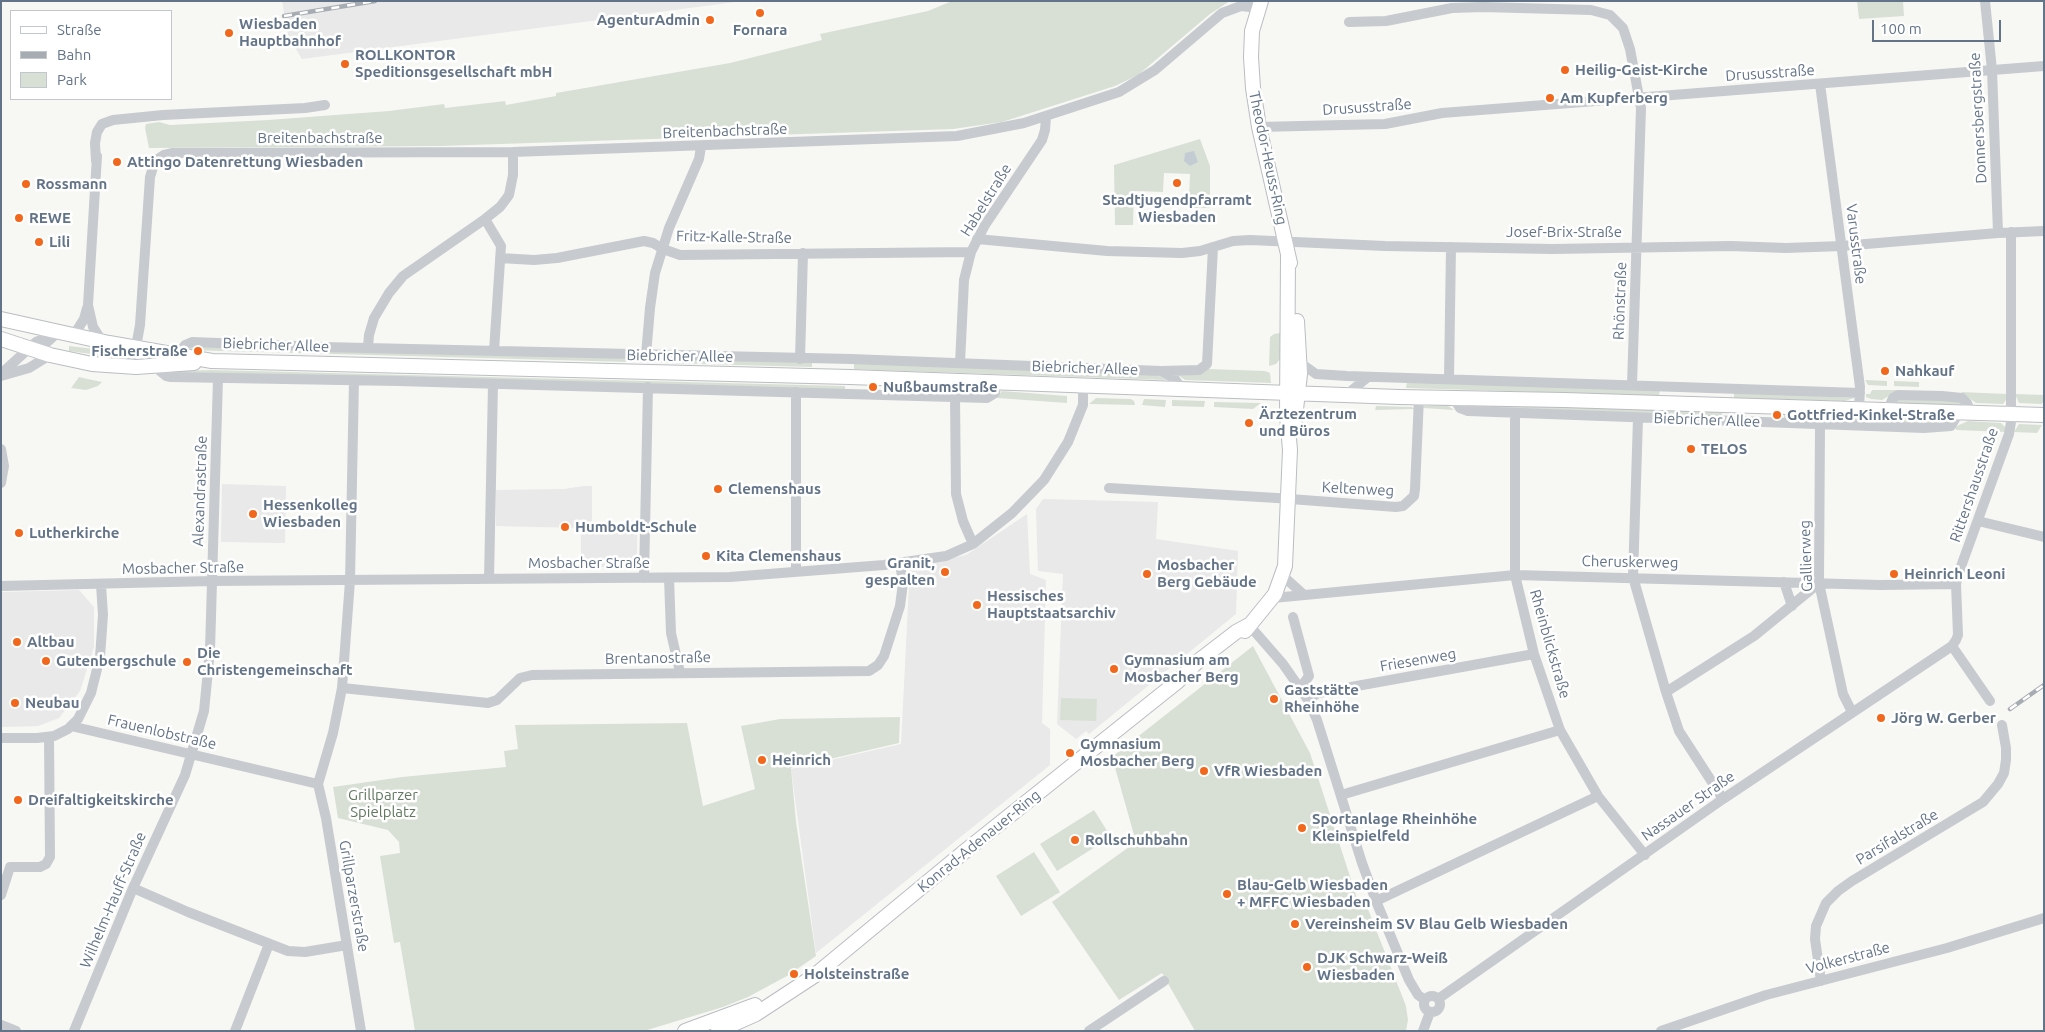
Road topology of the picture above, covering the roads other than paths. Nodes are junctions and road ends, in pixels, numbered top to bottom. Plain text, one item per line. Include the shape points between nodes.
1 (1985, 1) edge
2 (1260, 4) edge
3 (1349, 22) dead end
4 (2044, 66) edge
5 (1992, 70) junction
6 (1820, 84) junction
7 (1640, 98) junction
8 (325, 105) dead end
9 (1046, 117) junction
10 (1260, 127) junction
11 (701, 147) junction
12 (513, 152) junction
13 (485, 218) junction
14 (2044, 231) edge
15 (1998, 232) junction
16 (2011, 232) junction
17 (977, 239) junction
18 (1286, 241) junction
19 (1452, 246) junction
20 (1842, 246) junction
21 (1213, 247) junction
22 (1637, 247) junction
23 (664, 249) junction
24 (971, 252) junction
25 (803, 253) junction
26 (1288, 255) junction
27 (500, 258) junction
28 (88, 305) junction
29 (1, 319) edge
30 (64, 334) junction
31 (1, 339) edge
32 (102, 341) junction
33 (136, 347) junction
34 (368, 347) junction
35 (28, 348) junction
36 (494, 351) junction
37 (50, 355) junction
38 (177, 355) junction
39 (646, 356) junction
40 (800, 358) junction
41 (212, 361) junction
42 (1299, 362) junction
43 (960, 363) junction
44 (113, 366) junction
45 (154, 366) junction
46 (1161, 371) junction
47 (1, 375) edge
48 (1368, 377) junction
49 (218, 378) junction
50 (1449, 378) junction
51 (354, 380) junction
52 (997, 382) junction
53 (493, 384) junction
54 (1632, 385) junction
55 (1083, 386) junction
56 (648, 387) junction
57 (1182, 389) junction
58 (796, 392) junction
59 (1293, 393) junction
60 (1860, 394) junction
61 (1346, 395) junction
62 (955, 396) junction
63 (1419, 397) junction
64 (1453, 397) junction
65 (1859, 409) junction
66 (1965, 412) junction
67 (2011, 413) junction
68 (1516, 414) junction
69 (2044, 415) edge
70 (1638, 418) junction
71 (1820, 424) junction
72 (1, 449) edge
73 (1, 483) edge
74 (1109, 488) dead end
75 (1288, 499) junction
76 (1978, 521) junction
77 (2044, 537) edge
78 (973, 544) junction
79 (900, 563) junction
80 (796, 572) junction
81 (1515, 575) junction
82 (1283, 576) junction
83 (1633, 577) junction
84 (644, 578) junction
85 (669, 578) junction
86 (489, 579) junction
87 (212, 581) junction
88 (350, 581) junction
89 (1784, 582) junction
90 (1819, 583) junction
91 (1956, 584) junction
92 (101, 585) junction
93 (1, 586) edge
94 (1304, 595) junction
95 (1273, 598) junction
96 (1792, 606) junction
97 (1293, 617) dead end
98 (1249, 625) junction
99 (1952, 646) junction
100 (1534, 654) junction
101 (680, 672) junction
102 (1301, 687) junction
103 (342, 688) junction
104 (1666, 692) junction
105 (1308, 700) junction
106 (1990, 701) dead end
107 (1852, 712) junction
108 (2002, 725) dead end
109 (72, 726) junction
110 (1560, 730) junction
111 (49, 737) junction
112 (1, 738) edge
113 (192, 754) junction
114 (318, 784) junction
115 (1341, 795) junction
116 (1598, 796) junction
117 (1723, 799) junction
118 (1645, 856) junction
119 (6, 867) edge
120 (133, 888) junction
121 (1, 895) edge
122 (1376, 901) junction
123 (2044, 918) edge
124 (269, 944) junction
125 (347, 945) junction
126 (1164, 981) dead end
127 (1821, 981) junction
128 (1441, 996) junction
129 (1421, 997) junction
130 (737, 1023) edge
131 (1426, 1023) edge
132 (1, 1025) edge
133 (1106, 1026) edge
134 (16, 1031) edge
135 (74, 1031) edge
136 (235, 1031) edge
137 (361, 1031) edge
138 (685, 1031) edge
139 (718, 1031) edge
140 (1089, 1031) edge
141 (1661, 1031) edge

1 - 5 street, Donnersbergstraße
2 - 9 street, Breitenbachstraße via 1222,13 1171,58 1129,87
2 - 10 main road, Theodor-Heuss-Ring via 1252,31 1251,60
3 - 7 street via 1386,21 1467,7 1601,11 1623,28
4 - 5 street, Drususstraße
5 - 6 street, Drususstraße
5 - 15 street, Donnersbergstraße
6 - 7 street, Drususstraße
6 - 20 street, Varusstraße
7 - 10 street, Drususstraße via 1442,113 1384,124
7 - 22 street, Rhönstraße
8 - 28 street via 113,120 102,133 96,161
9 - 11 street, Breitenbachstraße via 993,131 957,136
9 - 17 street, Habelstraße via 1042,140
10 - 18 main road, Theodor-Heuss-Ring
11 - 12 street, Breitenbachstraße
11 - 23 street
12 - 13 street via 509,195
12 - 33 street, Breitenbachstraße via 173,153 158,158 150,177
13 - 27 street via 500,243
13 - 34 street via 403,276 374,318
14 - 16 street, Josef-Brix-Straße
15 - 16 street, Josef-Brix-Straße
15 - 20 street, Josef-Brix-Straße
16 - 67 street
17 - 21 street via 1107,251 1172,253
17 - 24 street, Habelstraße
18 - 19 street, Josef-Brix-Straße
18 - 21 street via 1241,240
18 - 26 main road, Theodor-Heuss-Ring
19 - 22 street, Josef-Brix-Straße
19 - 50 street
20 - 22 street, Josef-Brix-Straße
20 - 60 street, Varusstraße
21 - 46 street, Biebricher Allee via 1207,364 1200,370
22 - 54 street, Rhönstraße
23 - 25 street, Fritz-Kalle-Straße via 680,255
23 - 27 street, Fritz-Kalle-Straße via 644,241 557,258
23 - 39 street via 652,290
24 - 25 street, Fritz-Kalle-Straße
24 - 43 street, Habelstraße via 964,280
25 - 40 street
26 - 42 main road, Theodor-Heuss-Ring via 1297,315
26 - 59 main road, Theodor-Heuss-Ring
27 - 36 street
28 - 30 street via 84,320
28 - 32 street via 92,327
29 - 30 main road, Biebricher Allee
30 - 32 main road, Biebricher Allee
30 - 35 street via 40,339
30 - 37 street via 45,344
31 - 35 main road, Biebricher Allee
32 - 33 main road, Biebricher Allee
33 - 38 main road, Biebricher Allee
33 - 44 street via 132,355
34 - 36 street, Biebricher Allee
34 - 38 street, Biebricher Allee via 192,342
35 - 37 main road, Biebricher Allee
35 - 47 street
36 - 39 street, Biebricher Allee
37 - 44 main road, Biebricher Allee
37 - 47 street via 37,364
38 - 41 main road, Biebricher Allee
39 - 40 street, Biebricher Allee
40 - 43 street, Biebricher Allee
41 - 45 main road, Biebricher Allee
41 - 52 main road, Biebricher Allee
42 - 48 street via 1316,374
42 - 59 main road, Theodor-Heuss-Ring
43 - 46 street, Biebricher Allee
44 - 45 main road, Biebricher Allee
45 - 49 street, Biebricher Allee via 171,378
46 - 57 street via 1174,378
48 - 50 street
48 - 61 street
49 - 51 street, Biebricher Allee
49 - 87 street, Alexandrastraße
50 - 54 street
51 - 53 street, Biebricher Allee
51 - 88 street, Grillparzerstraße
52 - 55 main road, Biebricher Allee
52 - 62 street, Biebricher Allee via 995,393 987,398
53 - 56 street, Biebricher Allee
53 - 86 street
54 - 60 street
55 - 57 main road, Biebricher Allee
55 - 78 street, Mosbacher Straße via 1083,406 1071,435 1044,480 1016,509
56 - 58 street, Biebricher Allee
56 - 84 street
57 - 59 main road, Biebricher Allee
58 - 62 street, Biebricher Allee
58 - 80 street
59 - 61 main road, Biebricher Allee
59 - 75 main road, Konrad-Adenauer-Ring
60 - 65 street, Varusstraße
61 - 63 main road, Biebricher Allee
62 - 78 street via 956,494
63 - 64 main road, Biebricher Allee
63 - 75 street, Keltenweg via 1415,489 1409,502 1396,507
64 - 65 main road, Biebricher Allee
64 - 68 street, Biebricher Allee via 1463,410
65 - 66 main road, Biebricher Allee
66 - 67 main road, Biebricher Allee
66 - 71 street, Biebricher Allee via 1948,428
67 - 69 main road, Biebricher Allee
67 - 76 street, Rittershausstraße via 2009,434
68 - 70 street, Biebricher Allee
68 - 81 street, Rheinblickstraße
70 - 71 street, Biebricher Allee
70 - 83 street
71 - 90 street, Gallierweg
72 - 73 street via 4,466
74 - 75 street, Keltenweg
75 - 82 main road, Konrad-Adenauer-Ring
76 - 77 street
76 - 91 street, Rittershausstraße
78 - 79 street, Mosbacher Straße via 946,556
79 - 80 street, Mosbacher Straße
79 - 101 street, Brentanostraße via 903,583 900,606 884,656 874,669 864,672
80 - 85 street, Mosbacher Straße
81 - 83 street, Cheruskerweg
81 - 94 street, Cheruskerweg
81 - 100 street, Rheinblickstraße
82 - 94 street
82 - 95 main road, Konrad-Adenauer-Ring
83 - 89 street, Cheruskerweg
83 - 104 street
84 - 85 street, Mosbacher Straße
84 - 86 street, Mosbacher Straße
85 - 101 street via 671,633
86 - 88 street, Mosbacher Straße
87 - 88 street, Mosbacher Straße
87 - 92 street, Mosbacher Straße
87 - 113 street, Alexandrastraße via 208,682 201,726
88 - 103 street, Grillparzerstraße
89 - 90 street, Cheruskerweg
89 - 96 street
90 - 91 street, Cheruskerweg
90 - 96 street
90 - 107 street, Gallierweg via 1844,694
91 - 99 street, Rittershausstraße via 1958,635
92 - 93 street, Mosbacher Straße
92 - 109 street via 103,630 98,668 88,700
94 - 95 street, Cheruskerweg
95 - 98 main road, Konrad-Adenauer-Ring
96 - 104 street via 1754,636
97 - 102 street via 1309,676
98 - 102 street
98 - 130 main road, Konrad-Adenauer-Ring via 1237,640 1190,676 1177,682 828,965 756,1014
99 - 106 street
99 - 107 street, Nassauer Straße
100 - 105 street, Friesenweg via 1318,693
100 - 110 street, Rheinblickstraße
101 - 103 street, Brentanostraße via 528,676 520,678 497,700 488,703
102 - 105 street
103 - 114 street, Grillparzerstraße
104 - 117 street via 1680,731
105 - 115 street via 1318,720
107 - 117 street, Nassauer Straße
108 - 127 street, Parsifalstraße via 2006,748 2004,773 1983,802 1852,881 1826,903 1814,939
109 - 111 street
109 - 113 street, Frauenlobstraße
110 - 115 street
110 - 116 street, Rheinblickstraße
111 - 112 street
111 - 119 street via 50,858 40,867
113 - 114 street, Frauenlobstraße
113 - 120 street, Wilhelm-Hauff-Straße
114 - 125 street, Grillparzerstraße
115 - 122 street
116 - 118 street, Rheinblickstraße
116 - 122 street
117 - 118 street, Nassauer Straße
118 - 128 street, Nassauer Straße
119 - 121 street
120 - 124 street
120 - 135 street, Wilhelm-Hauff-Straße
122 - 129 street via 1409,980
123 - 127 street, Volkerstraße
124 - 125 street via 294,952
124 - 136 street
125 - 137 street, Grillparzerstraße
126 - 133 street via 1122,1007
127 - 141 street, Volkerstraße via 1766,994
128 - 129 street
128 - 131 street via 1438,1008
129 - 131 street
130 - 138 main road, Konrad-Adenauer-Ring
130 - 139 main road, Konrad-Adenauer-Ring
132 - 134 street
133 - 140 street

